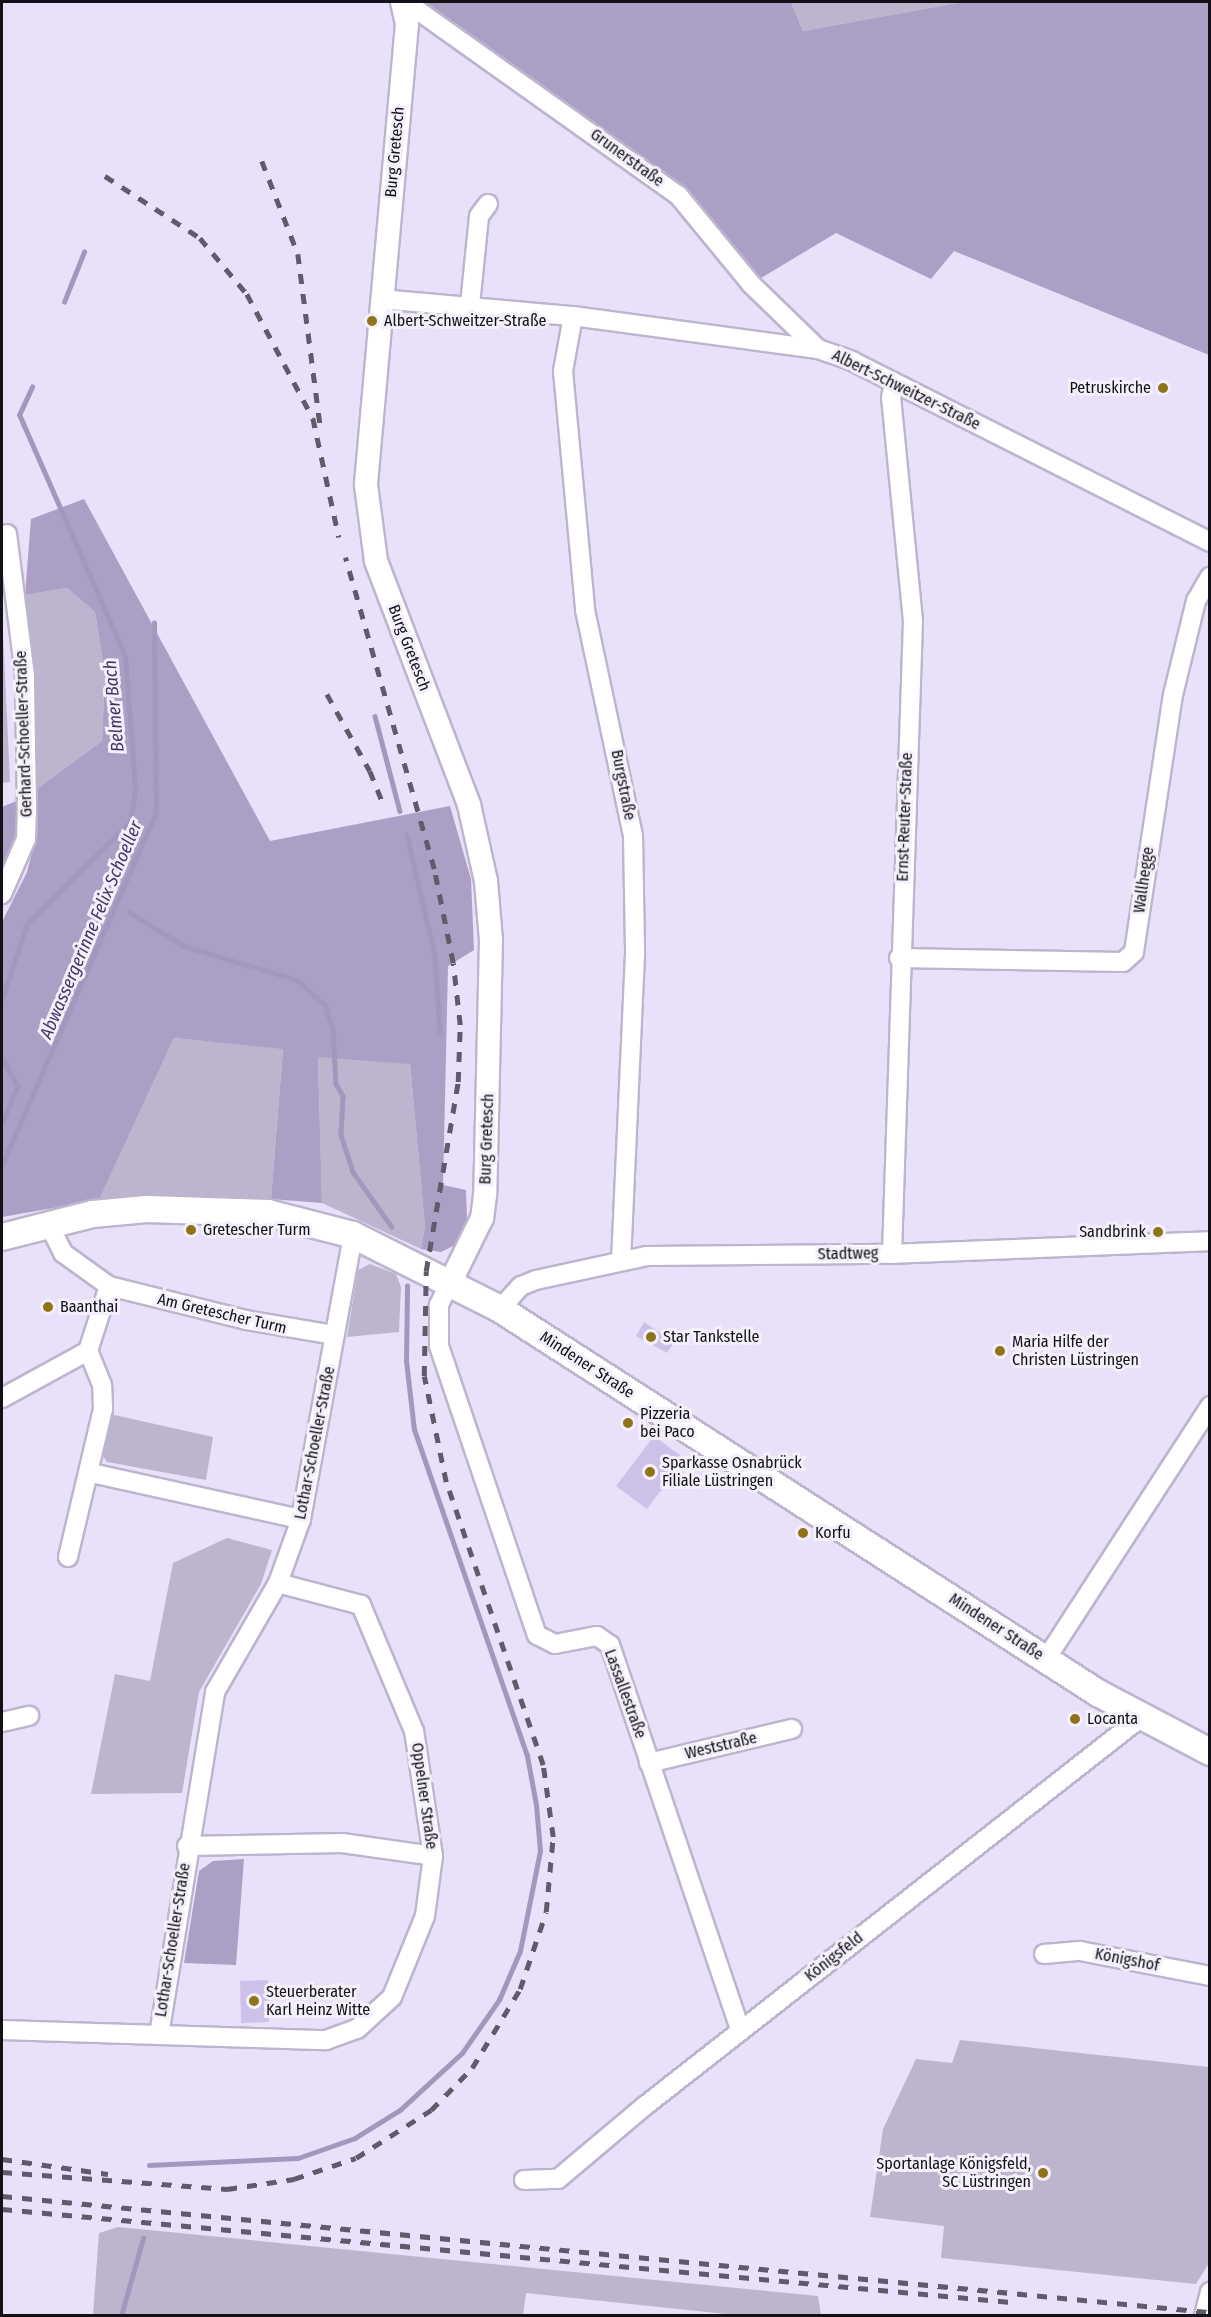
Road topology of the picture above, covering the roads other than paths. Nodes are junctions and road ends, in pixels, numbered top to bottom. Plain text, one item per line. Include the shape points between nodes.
1 (404, 2) edge
2 (488, 204) dead end
3 (381, 299) junction
4 (470, 305) junction
5 (573, 315) junction
6 (819, 349) junction
7 (894, 382) junction
8 (7, 534) dead end
9 (1209, 542) edge
10 (1209, 577) edge
11 (2, 894) edge
12 (899, 958) junction
13 (48, 1223) junction
14 (353, 1235) junction
15 (2, 1237) edge
16 (1209, 1241) edge
17 (892, 1254) junction
18 (621, 1260) junction
19 (450, 1283) junction
20 (109, 1286) junction
21 (500, 1309) junction
22 (335, 1335) junction
23 (88, 1351) junction
24 (2, 1398) edge
25 (1209, 1406) edge
26 (91, 1473) junction
27 (301, 1519) junction
28 (68, 1557) dead end
29 (278, 1583) junction
30 (1046, 1659) junction
31 (29, 1716) dead end
32 (1139, 1719) junction
33 (2, 1722) edge
34 (792, 1730) dead end
35 (1209, 1752) edge
36 (649, 1763) junction
37 (187, 1845) junction
38 (433, 1856) junction
39 (1044, 1954) dead end
40 (1209, 1976) edge
41 (2, 2030) edge
42 (740, 2030) junction
43 (159, 2035) junction
44 (524, 2180) dead end
45 (1209, 2292) edge
46 (1204, 2316) edge

1 - 3 street, Burg Gretesch via 407,24
1 - 6 street, Grunerstraße via 678,195 751,284
2 - 4 street via 479,216
3 - 4 street, Albert-Schweitzer-Straße
3 - 19 street, Burg Gretesch via 367,475 372,542 469,806 486,881 491,940 485,1195 482,1218
4 - 5 street, Albert-Schweitzer-Straße
5 - 6 street, Albert-Schweitzer-Straße
5 - 18 street, Burgstraße via 563,371 585,609 633,835 635,954
6 - 7 street, Albert-Schweitzer-Straße
7 - 9 street, Albert-Schweitzer-Straße
7 - 12 street, Ernst-Reuter-Straße via 891,398 913,621
8 - 11 street, Gerhard-Schoeller-Straße via 25,675 27,803 26,839
10 - 12 street, Wallhegge via 1196,601 1173,695 1134,952 1123,962
12 - 17 street, Ernst-Reuter-Straße
13 - 14 main road, Mindener Straße via 135,1210 196,1209 268,1214
13 - 15 main road, Mindener Straße
13 - 20 street, Am Gretescher Turm via 63,1253
14 - 19 main road, Mindener Straße
14 - 22 street, Lothar-Schoeller-Straße
16 - 17 street, Stadtweg
17 - 18 street, Stadtweg
18 - 21 street, Stadtweg via 520,1286
19 - 21 main road, Mindener Straße
19 - 36 street, Lassallestraße via 439,1305 440,1346 537,1635 555,1644 597,1636 610,1645
20 - 22 street, Am Gretescher Turm via 293,1330
20 - 23 street
21 - 30 main road, Mindener Straße
22 - 27 street, Lothar-Schoeller-Straße
23 - 24 street
23 - 26 street via 102,1385 103,1409
25 - 30 street
26 - 27 street
26 - 28 street
27 - 29 street, Lothar-Schoeller-Straße
29 - 37 street, Lothar-Schoeller-Straße via 215,1692
29 - 38 street, Oppelner Straße via 361,1605 414,1731
30 - 32 main road, Mindener Straße
31 - 33 street
32 - 35 main road, Mindener Straße
32 - 42 street, Königsfeld
34 - 36 street, Weststraße
36 - 42 street, Lassallestraße
37 - 38 street, Lothar-Schoeller-Straße via 342,1844
37 - 43 street, Lothar-Schoeller-Straße
38 - 43 street, Oppelner Straße via 425,1916 415,1949 392,1997 357,2029 326,2040
39 - 40 street, Königshof via 1080,1952
41 - 43 street, Oppelner Straße
42 - 44 street, Königsfeld via 558,2179
45 - 46 street

